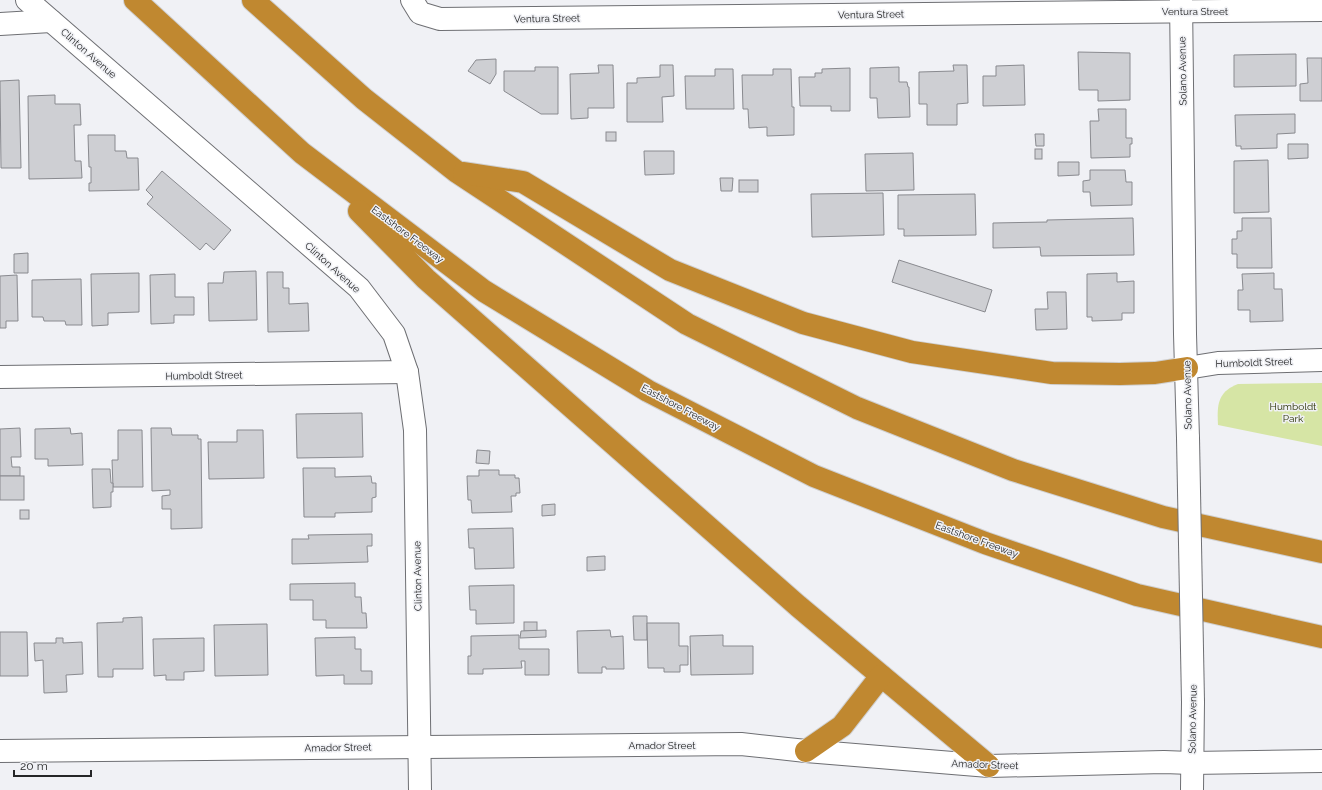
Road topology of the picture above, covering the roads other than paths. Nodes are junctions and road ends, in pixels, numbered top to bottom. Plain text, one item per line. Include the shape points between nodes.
1 (27, 0) edge
2 (136, 0) edge
3 (253, 0) edge
4 (416, 6) edge
5 (1181, 6) edge
6 (1322, 10) edge
7 (52, 21) junction
8 (0, 24) edge
9 (302, 153) junction
10 (457, 172) junction
11 (1322, 360) edge
12 (1187, 368) junction
13 (407, 372) junction
14 (0, 377) edge
15 (1322, 552) edge
16 (1322, 637) edge
17 (881, 676) junction
18 (420, 746) junction
19 (0, 751) edge
20 (806, 751) junction
21 (1322, 761) edge
22 (1191, 763) junction
23 (989, 766) junction
24 (420, 790) edge
25 (1192, 790) edge

1 - 7 street, Clinton Avenue
2 - 9 highway, Eastshore Freeway
3 - 10 highway via 364,99
4 - 5 street, Ventura Street via 440,20 1148,11
5 - 6 street, Ventura Street
5 - 12 street, Solano Avenue
7 - 8 street
7 - 13 street, Clinton Avenue via 359,288 394,334
9 - 16 highway, Eastshore Freeway via 484,291 648,391 814,476 985,543 1138,595
9 - 17 highway via 426,279
10 - 12 highway via 523,182 670,270 803,322 912,352 1052,373 1155,373
10 - 15 highway via 687,324 857,408 1013,470 1155,515
11 - 12 street, Humboldt Street via 1218,362
12 - 22 street, Solano Avenue, bridge via 1193,702
13 - 14 street, Humboldt Street
13 - 18 street, Clinton Avenue via 415,430
17 - 20 highway via 842,726
17 - 23 highway
18 - 19 street, Amador Street
18 - 20 street, Amador Street via 741,744
18 - 24 street, Clinton Avenue
20 - 23 street, Amador Street
21 - 22 street, Amador Street
22 - 23 street, Amador Street
22 - 25 street, Solano Avenue

